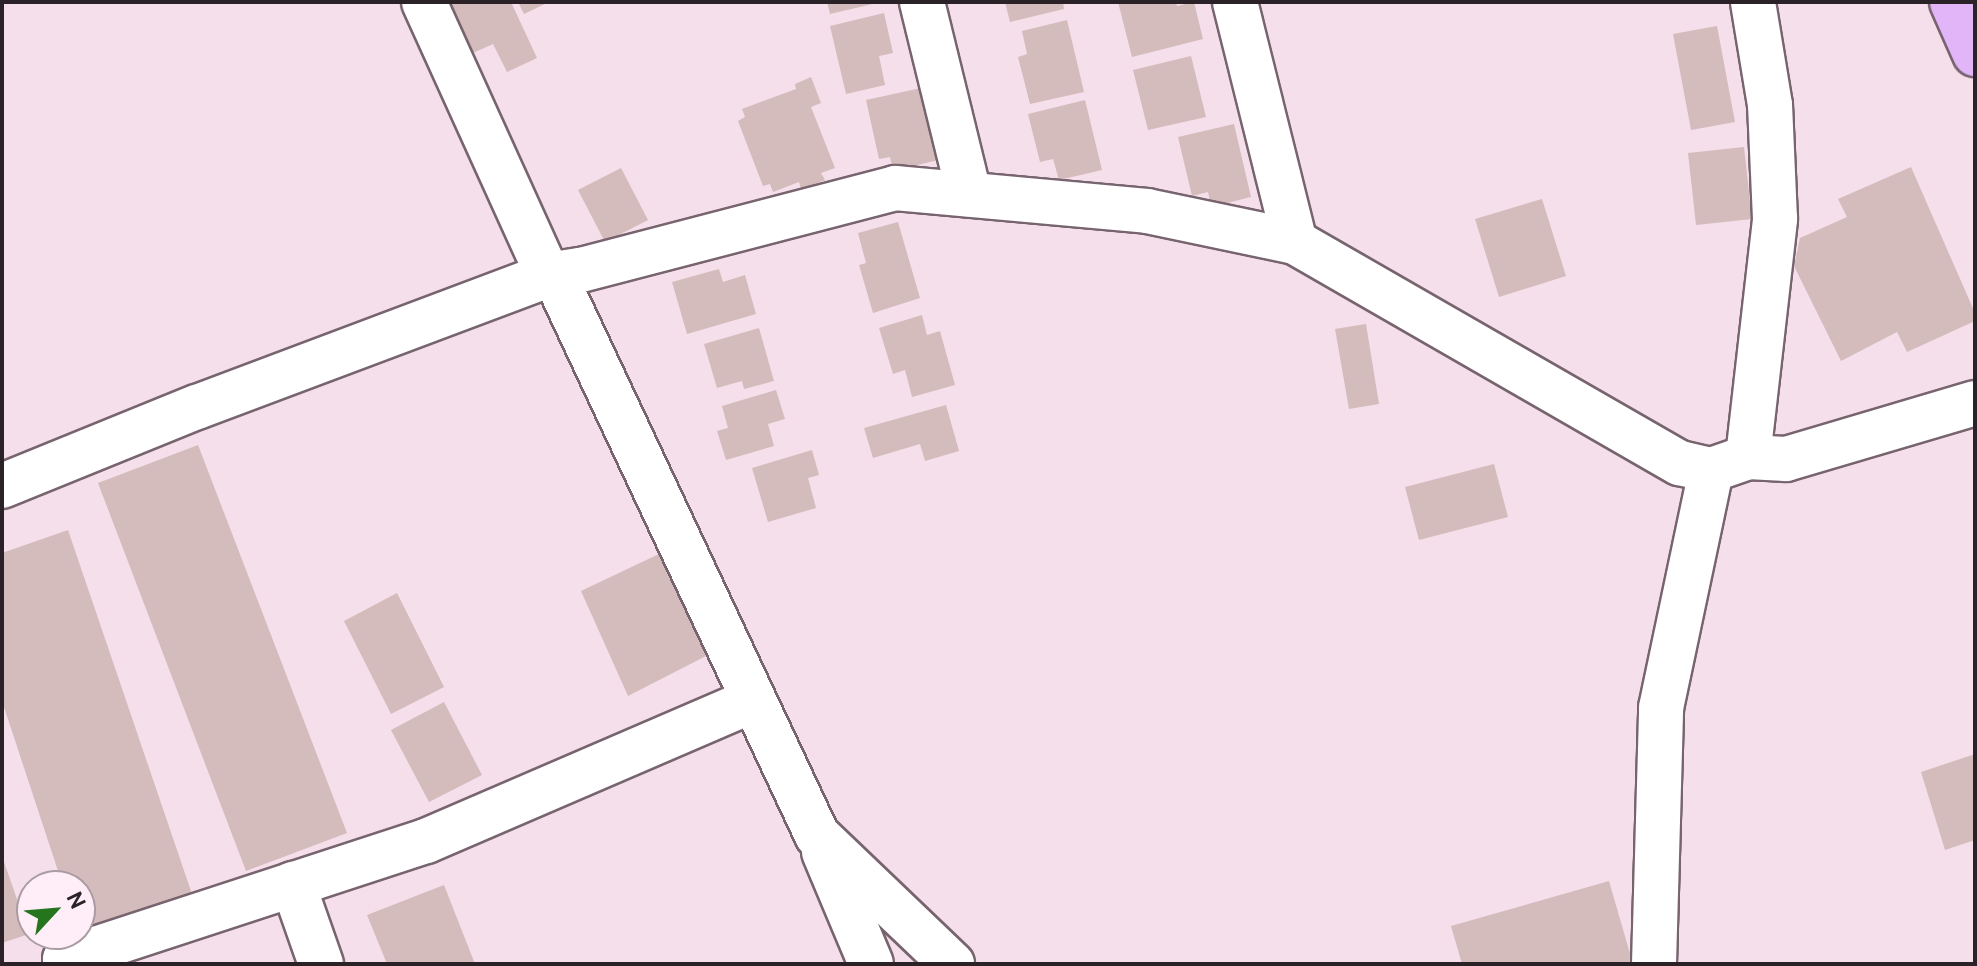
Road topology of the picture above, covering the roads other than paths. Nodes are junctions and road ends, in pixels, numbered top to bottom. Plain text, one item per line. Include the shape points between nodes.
1 (424, 2) edge
2 (922, 2) edge
3 (1235, 2) edge
4 (1753, 2) edge
5 (1952, 2) edge
6 (1975, 54) edge
7 (969, 194) junction
8 (1295, 242) junction
9 (551, 274) junction
10 (1975, 403) edge
11 (1730, 464) junction
12 (2, 486) edge
13 (753, 700) junction
14 (817, 835) junction
15 (293, 884) junction
16 (67, 964) edge
17 (321, 964) edge
18 (871, 964) edge
19 (952, 964) edge
20 (1654, 964) edge

1 - 9 street
2 - 7 street
3 - 8 street
4 - 11 street via 1770,105 1775,219
5 - 6 main road
7 - 8 street via 1147,211
7 - 9 street via 895,188
8 - 11 street via 1680,463
9 - 12 street
9 - 13 street
10 - 11 street via 1786,459
11 - 20 street via 1661,708
13 - 14 street
13 - 15 street via 426,841
14 - 18 street
14 - 19 street
15 - 16 street via 65,959
15 - 17 street

